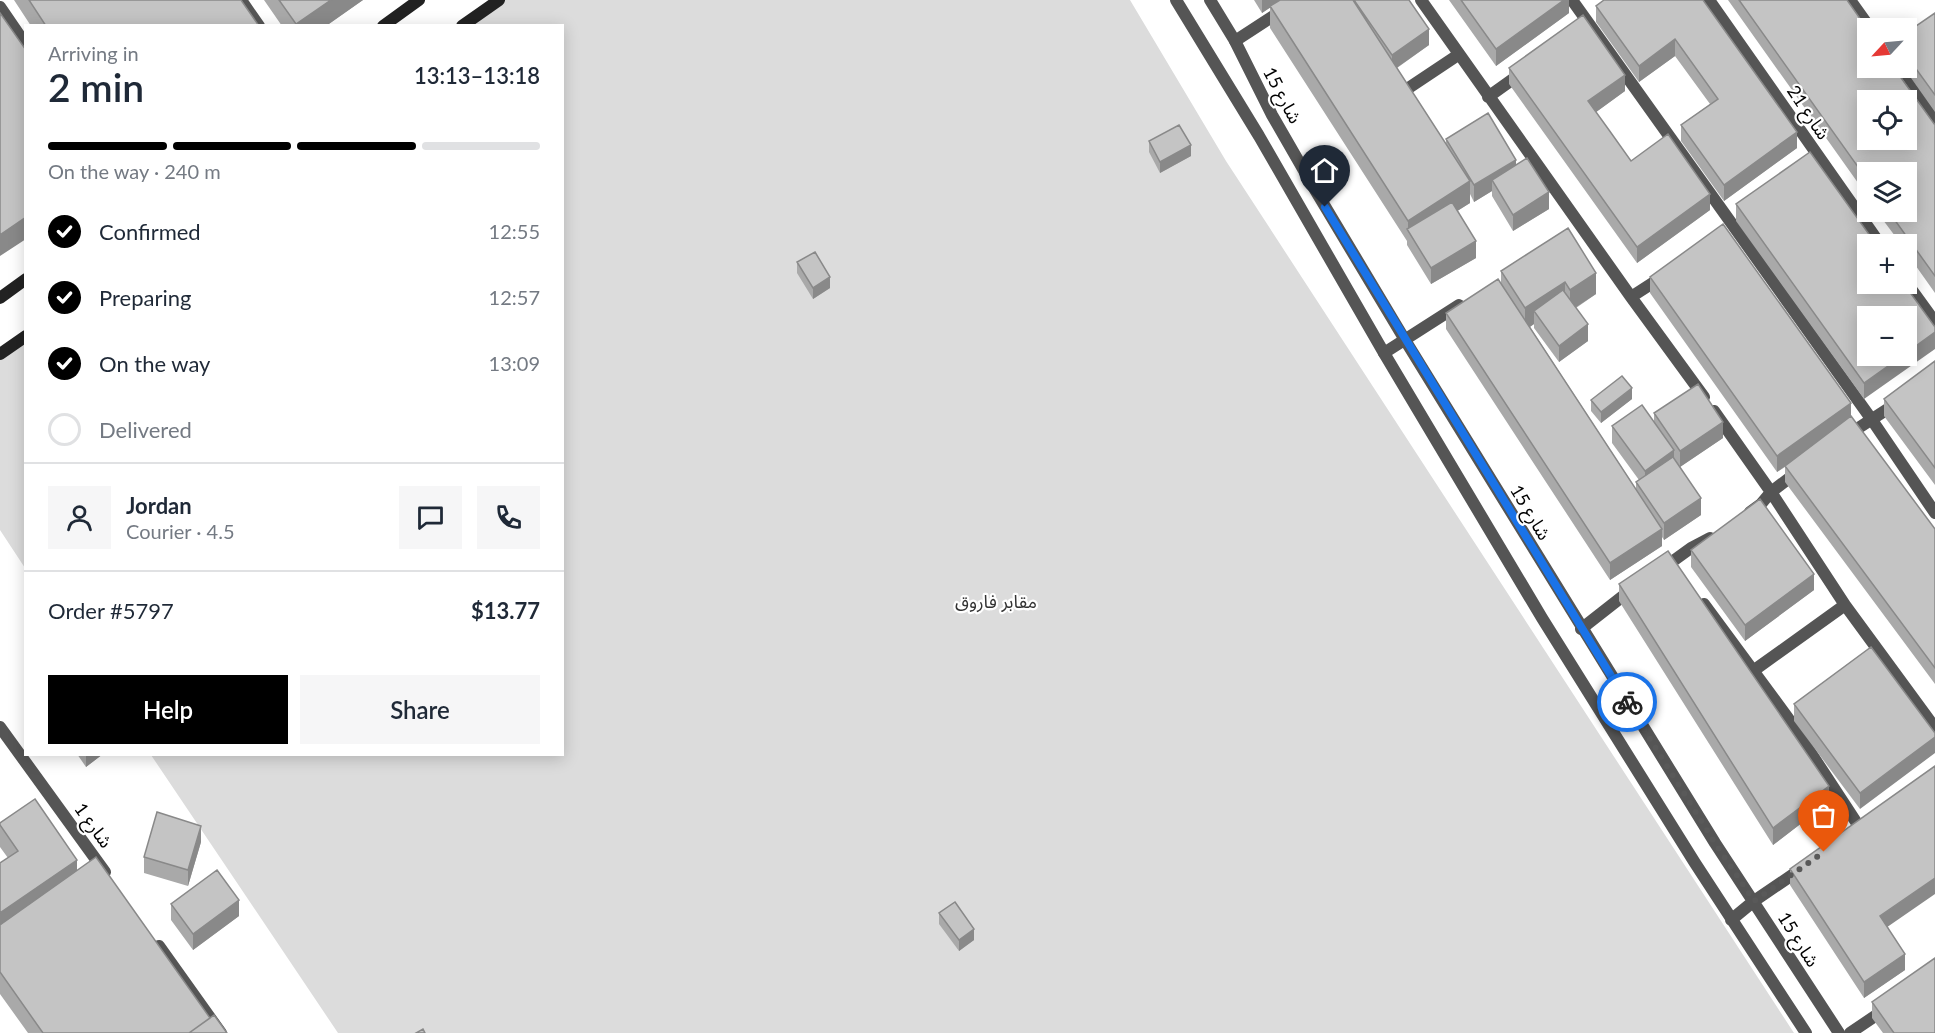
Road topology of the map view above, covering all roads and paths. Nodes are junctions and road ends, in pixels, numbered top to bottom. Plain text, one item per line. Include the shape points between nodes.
1 (242, 0) edge
2 (418, 0) edge
3 (499, 0) edge
4 (1176, 0) edge
5 (1209, 0) edge
6 (1298, 0) edge
7 (1421, 0) edge
8 (1572, 0) edge
9 (1709, 0) edge
10 (1850, 0) edge
11 (0, 7) edge
12 (1863, 18) edge
13 (258, 24) edge
14 (386, 24) edge
15 (465, 24) edge
16 (1235, 41) junction
17 (24, 42) edge
18 (1458, 55) junction
19 (1537, 62) edge
20 (1905, 78) edge
21 (1407, 89) edge
22 (1488, 97) junction
23 (1935, 119) edge
24 (1872, 234) edge
25 (1669, 273) edge
26 (24, 280) edge
27 (1915, 294) edge
28 (1474, 296) edge
29 (1631, 297) junction
30 (0, 298) edge
31 (1935, 322) edge
32 (24, 337) edge
33 (1405, 340) junction
34 (1384, 353) junction
35 (0, 354) edge
36 (1911, 393) edge
37 (1872, 420) junction
38 (1840, 441) edge
39 (1805, 467) edge
40 (1771, 492) junction
41 (1935, 513) edge
42 (1744, 518) edge
43 (1720, 533) edge
44 (1700, 598) edge
45 (1845, 605) junction
46 (1581, 629) junction
47 (1753, 671) junction
48 (0, 727) edge
49 (1935, 728) edge
50 (1860, 828) edge
51 (1812, 861) edge
52 (111, 880) edge
53 (1754, 901) junction
54 (1731, 920) junction
55 (152, 937) edge
56 (1896, 1001) edge
57 (221, 1033) edge
58 (1806, 1033) edge
59 (1839, 1033) edge
60 (1851, 1033) edge

1 - 13 street
2 - 14 main road
3 - 15 main road
4 - 34 street
5 - 16 street, شارع 15
6 - 16 street
7 - 18 street
8 - 37 street
9 - 24 street, شارع 21 via 1814,162
10 - 12 street
11 - 17 street
16 - 33 street, شارع 15 via 1272,115
18 - 21 street
18 - 22 street
19 - 22 street
20 - 23 street
22 - 29 street via 1577,230
25 - 29 street
26 - 30 main road
27 - 31 street
28 - 33 street
29 - 40 street
32 - 35 main road
33 - 34 street
33 - 46 street, شارع 15
34 - 54 street via 1542,618
36 - 37 street
37 - 38 street
37 - 41 street
39 - 40 street
40 - 42 street
40 - 45 street
43 - 46 street via 1691,548 1676,566 1647,580
44 - 47 street
45 - 47 street
45 - 49 street via 1874,656
46 - 53 street, شارع 15
47 - 50 street via 1793,715
48 - 52 street, شارع 1
51 - 53 street
53 - 54 street
53 - 59 street, شارع 15
54 - 58 street
55 - 57 street
56 - 60 street

